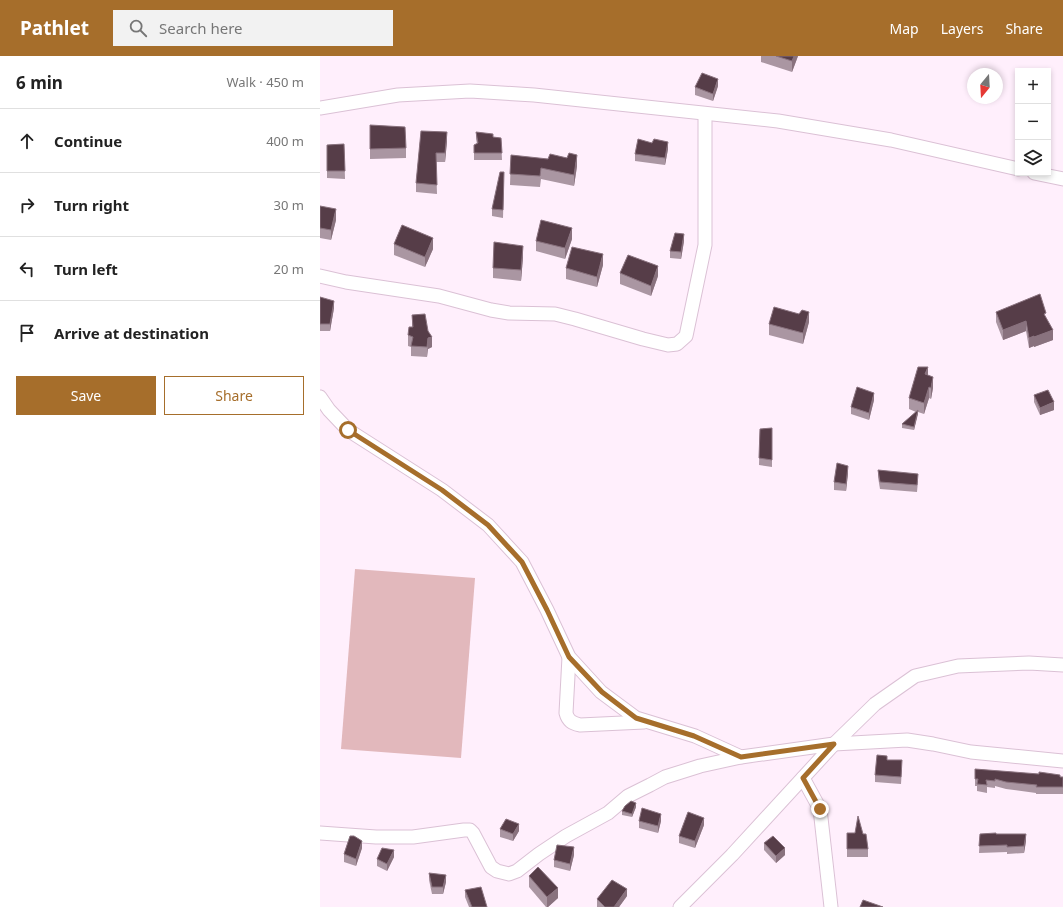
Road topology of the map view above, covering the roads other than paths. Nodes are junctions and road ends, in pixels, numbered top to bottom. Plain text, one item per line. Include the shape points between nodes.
1 (320, 108) edge
2 (705, 114) junction
3 (1015, 168) edge
4 (1048, 176) edge
5 (1063, 179) edge
6 (320, 276) edge
7 (320, 397) edge
8 (569, 657) junction
9 (1063, 665) edge
10 (646, 722) junction
11 (834, 744) junction
12 (741, 757) junction
13 (1063, 761) edge
14 (803, 778) junction
15 (320, 833) edge
16 (680, 907) edge
17 (831, 907) edge

1 - 2 street via 398,95 470,91 534,94
2 - 3 street via 778,122 891,140
2 - 6 street via 705,245 686,336 678,344 668,345 555,314 509,313 439,296
4 - 5 street
7 - 8 street via 348,430 442,490 488,525 522,562
8 - 10 street via 602,692 636,718
8 - 10 street via 566,713 572,723 580,725
9 - 11 street via 1029,663 958,666 915,676 875,704
10 - 12 street via 694,736
11 - 12 street
11 - 13 street via 907,740 971,752
11 - 14 street
12 - 15 street via 665,777 628,796 608,813 566,836 509,874 491,867 470,830 413,837
14 - 16 street
14 - 17 street via 820,809

